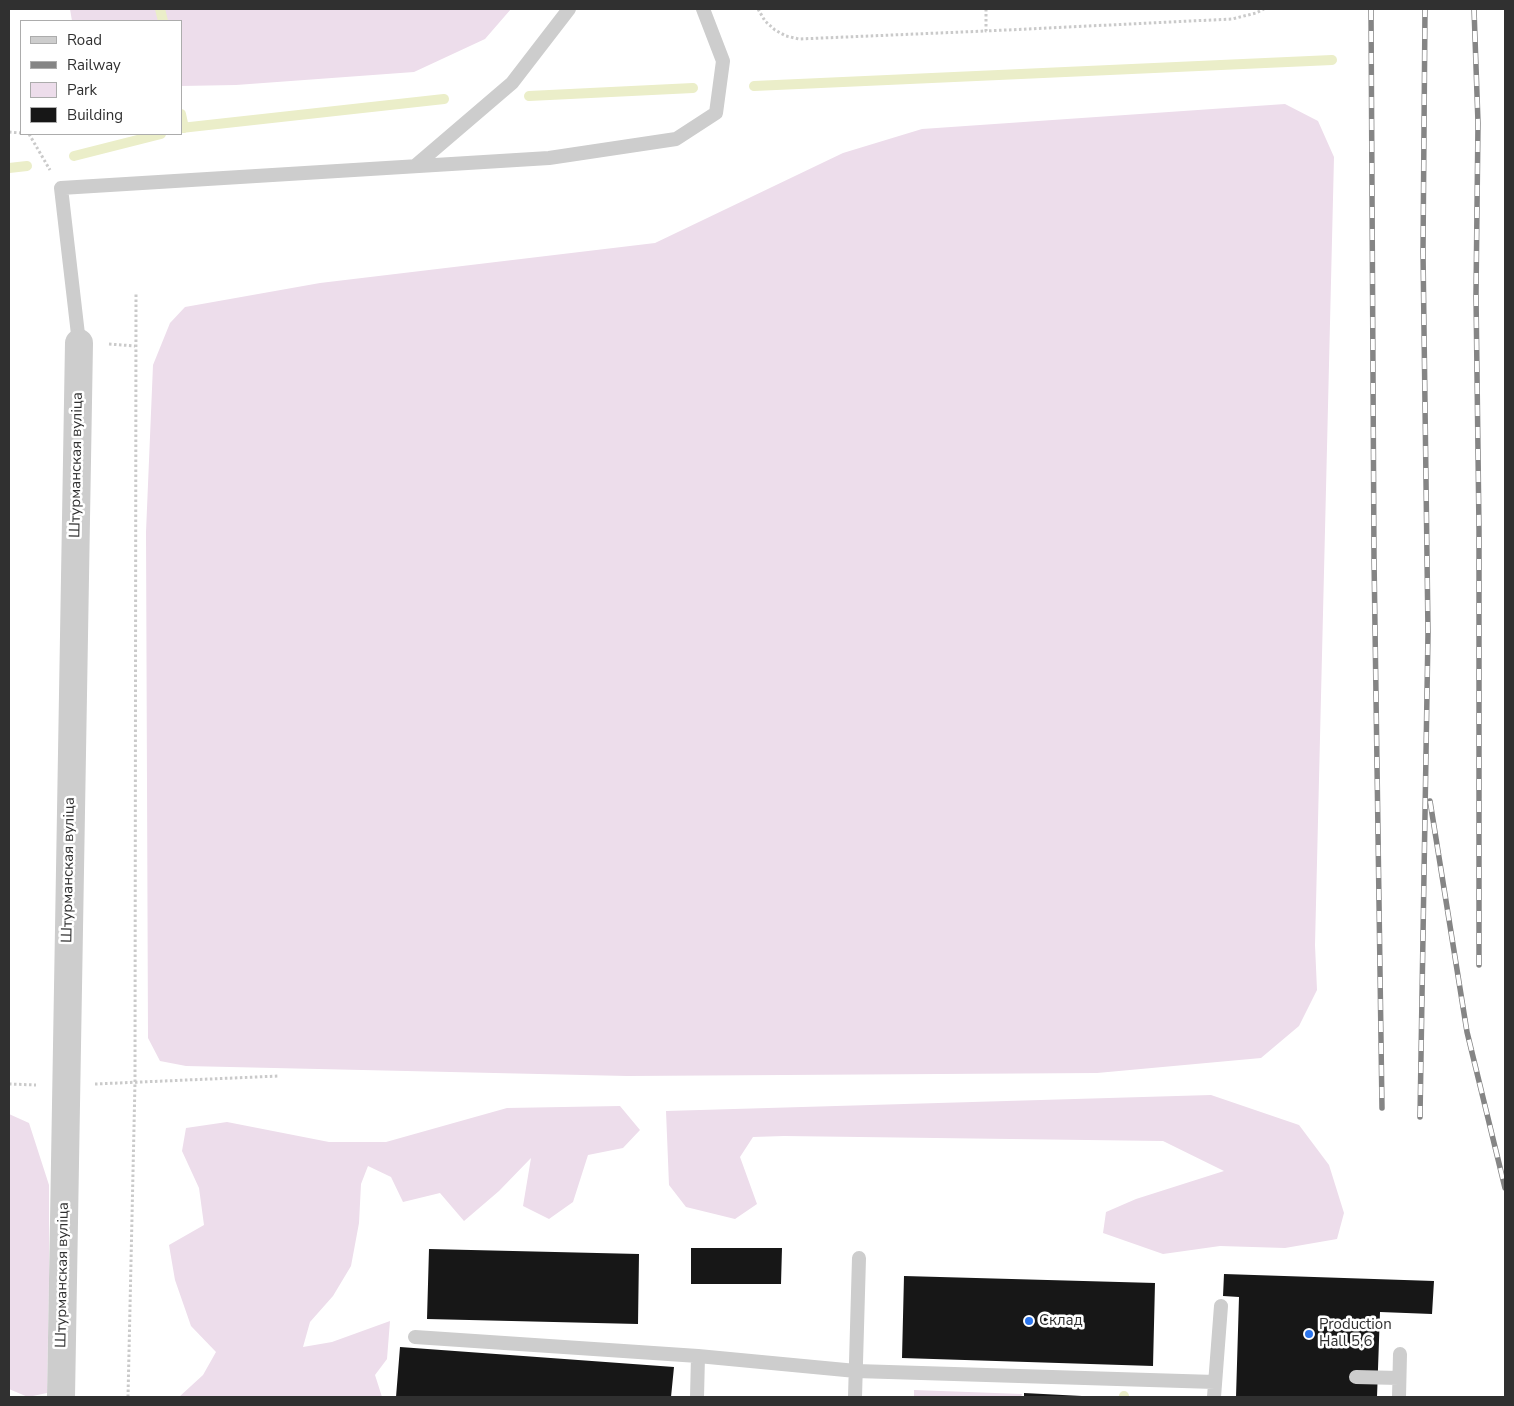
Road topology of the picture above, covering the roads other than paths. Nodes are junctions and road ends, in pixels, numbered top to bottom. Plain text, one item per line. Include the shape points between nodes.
1 (569, 9) edge
2 (704, 9) edge
3 (415, 166) junction
4 (79, 343) joint
5 (859, 1258) dead end
6 (1221, 1306) dead end
7 (415, 1338) dead end
8 (1400, 1354) dead end
9 (698, 1356) junction
10 (856, 1370) junction
11 (1356, 1377) dead end
12 (1399, 1378) junction
13 (1215, 1382) junction
14 (61, 1397) edge
15 (697, 1397) edge
16 (855, 1397) edge
17 (1214, 1397) edge
18 (1399, 1397) edge

1 - 3 lane via 512,83
2 - 3 lane via 723,61 716,113 676,139 549,158
3 - 4 lane via 61,188
4 - 14 street, Штурманская вуліца
5 - 10 lane
6 - 13 lane
7 - 9 lane
8 - 12 lane
9 - 10 lane
9 - 15 lane
10 - 13 lane
10 - 16 lane
11 - 12 lane
12 - 18 lane
13 - 17 lane

